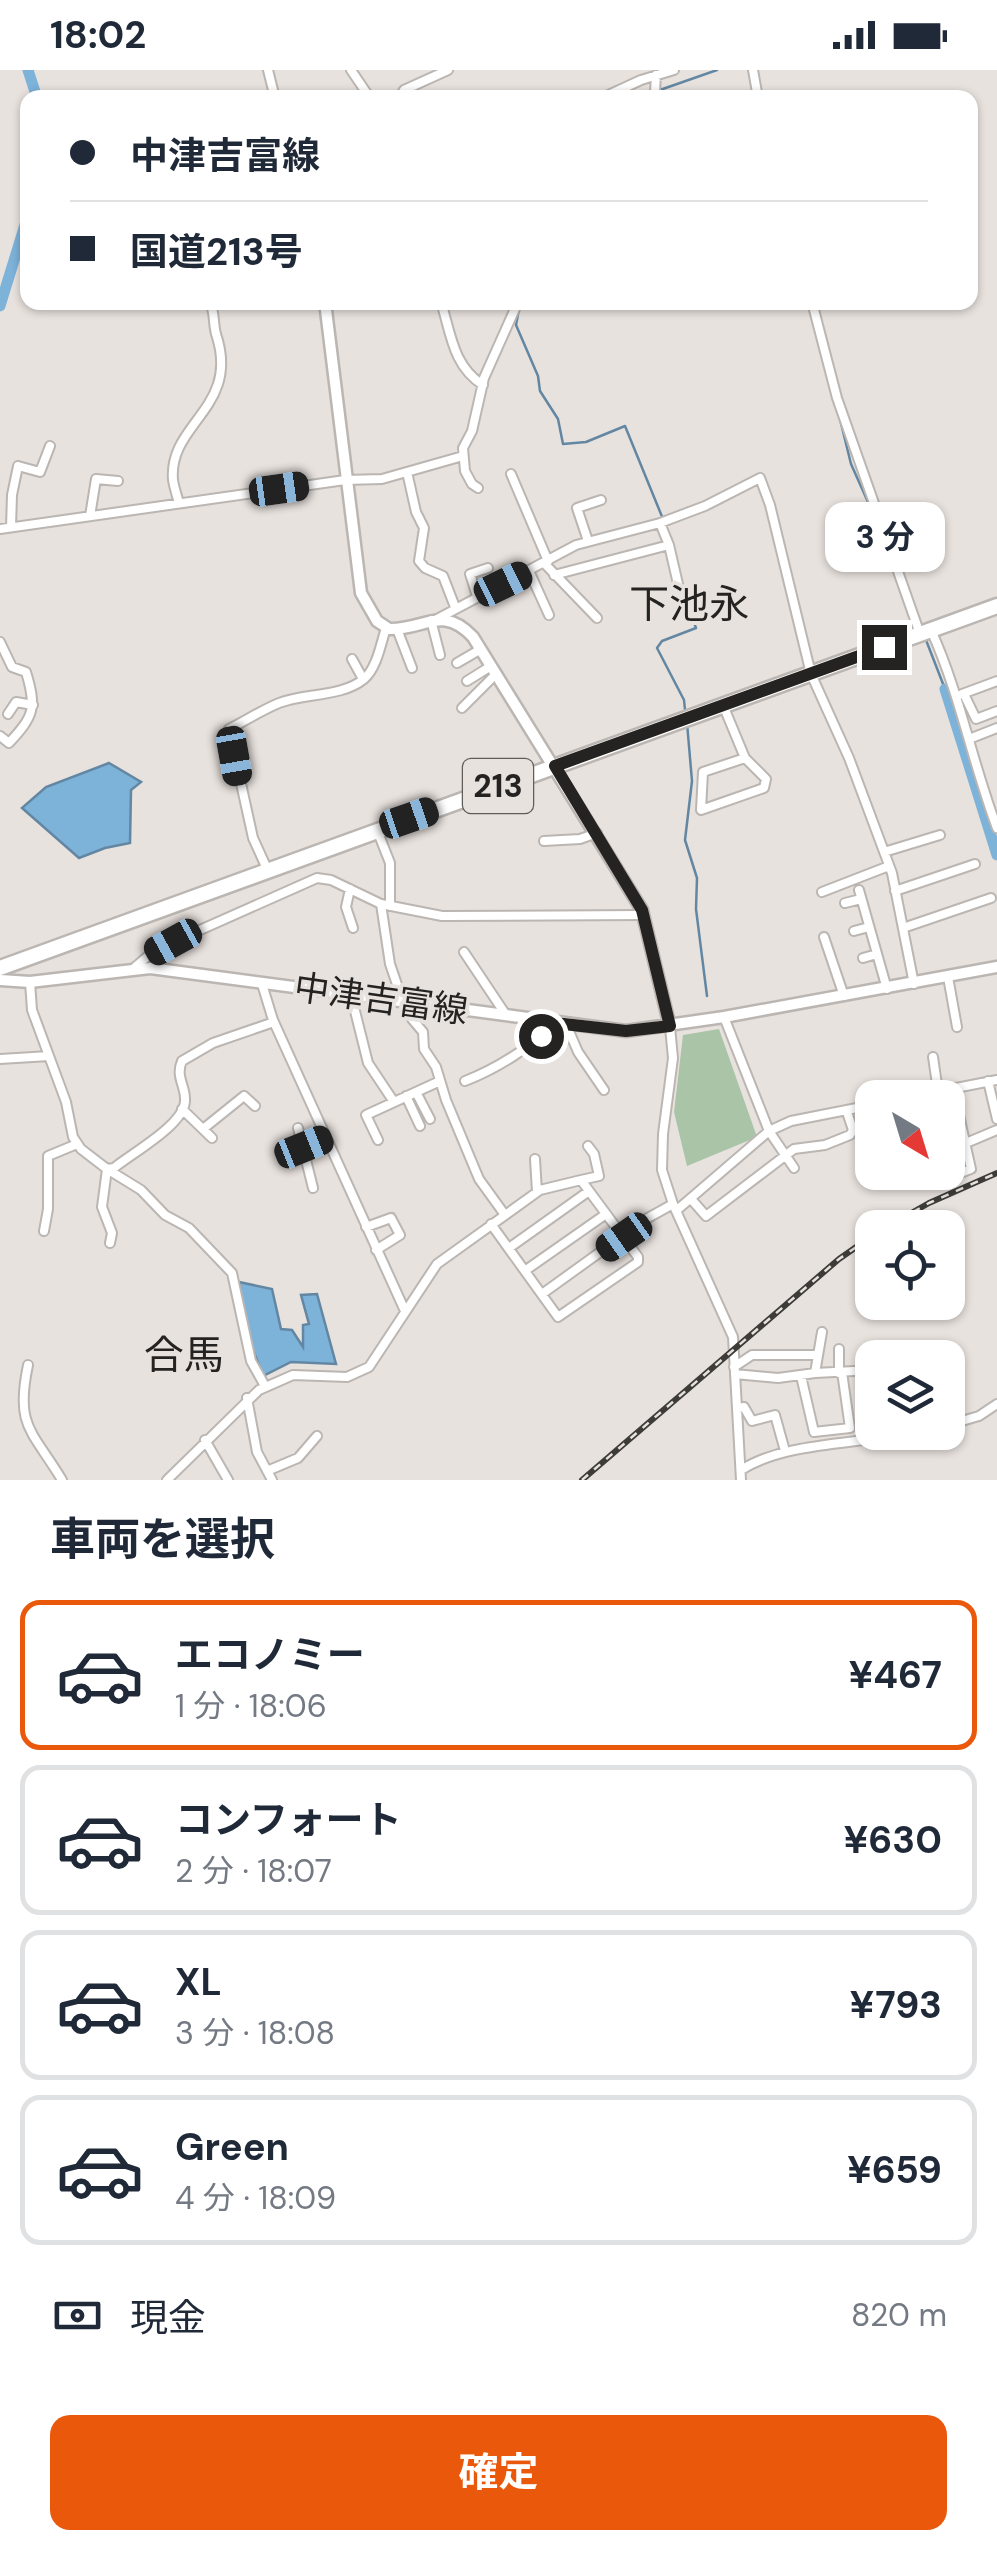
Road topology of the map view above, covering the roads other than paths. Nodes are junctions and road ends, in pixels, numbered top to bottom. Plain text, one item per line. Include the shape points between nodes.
1 (448, 70) edge
2 (636, 70) edge
3 (674, 70) edge
4 (656, 75) junction
5 (641, 80) junction
6 (404, 90) edge
7 (619, 90) edge
8 (655, 90) edge
9 (212, 310) edge
10 (326, 310) edge
11 (443, 310) edge
12 (515, 310) edge
13 (814, 310) edge
14 (483, 385) junction
15 (50, 446) dead end
16 (462, 456) junction
17 (407, 472) junction
18 (511, 474) dead end
19 (345, 480) junction
20 (118, 481) dead end
21 (478, 488) dead end
22 (601, 500) dead end
23 (179, 503) junction
24 (90, 516) junction
25 (660, 522) junction
26 (12, 527) junction
27 (0, 529) edge
28 (588, 541) junction
29 (669, 545) junction
30 (546, 562) junction
31 (488, 568) dead end
32 (529, 570) junction
33 (554, 576) junction
34 (477, 596) junction
35 (681, 597) dead end
36 (997, 606) edge
37 (455, 607) junction
38 (549, 614) dead end
39 (596, 618) dead end
40 (434, 620) junction
41 (392, 628) junction
42 (926, 632) junction
43 (0, 642) edge
44 (481, 649) junction
45 (440, 655) dead end
46 (352, 659) dead end
47 (458, 663) dead end
48 (412, 668) dead end
49 (494, 670) junction
50 (811, 674) junction
51 (363, 679) junction
52 (467, 681) dead end
53 (997, 681) edge
54 (961, 695) junction
55 (33, 705) junction
56 (724, 705) junction
57 (462, 708) dead end
58 (997, 711) edge
59 (8, 714) dead end
60 (997, 728) edge
61 (0, 736) edge
62 (969, 738) junction
63 (746, 758) junction
64 (555, 766) junction
65 (997, 828) edge
66 (377, 830) junction
67 (598, 834) junction
68 (940, 834) dead end
69 (544, 841) dead end
70 (884, 852) junction
71 (975, 864) dead end
72 (889, 866) junction
73 (268, 871) junction
74 (350, 889) junction
75 (896, 891) junction
76 (822, 892) dead end
77 (992, 898) dead end
78 (846, 903) dead end
79 (386, 905) junction
80 (644, 915) junction
81 (869, 926) junction
82 (352, 928) dead end
83 (903, 928) junction
84 (854, 931) dead end
85 (824, 937) dead end
86 (464, 952) dead end
87 (877, 954) junction
88 (862, 958) dead end
89 (997, 966) edge
90 (0, 968) edge
91 (135, 968) junction
92 (948, 977) junction
93 (0, 980) edge
94 (30, 982) junction
95 (262, 984) junction
96 (914, 984) junction
97 (887, 988) junction
98 (351, 996) junction
99 (844, 996) junction
100 (406, 1003) junction
101 (507, 1016) junction
102 (724, 1017) junction
103 (274, 1022) junction
104 (546, 1022) junction
105 (566, 1024) junction
106 (670, 1026) junction
107 (957, 1027) dead end
108 (49, 1056) junction
109 (933, 1058) dead end
110 (0, 1059) edge
111 (936, 1080) edge
112 (992, 1080) edge
113 (440, 1081) junction
114 (465, 1081) dead end
115 (965, 1086) edge
116 (604, 1090) dead end
117 (416, 1092) junction
118 (406, 1096) junction
119 (995, 1101) edge
120 (394, 1102) junction
121 (255, 1106) dead end
122 (182, 1110) junction
123 (855, 1110) edge
124 (847, 1112) junction
125 (430, 1119) dead end
126 (997, 1119) edge
127 (420, 1126) dead end
128 (203, 1128) junction
129 (298, 1128) dead end
130 (997, 1130) edge
131 (769, 1131) junction
132 (212, 1138) dead end
133 (326, 1138) junction
134 (965, 1138) edge
135 (378, 1140) dead end
136 (966, 1143) junction
137 (76, 1144) junction
138 (588, 1146) dead end
139 (304, 1147) junction
140 (786, 1156) junction
141 (535, 1158) dead end
142 (794, 1168) dead end
143 (107, 1170) junction
144 (965, 1172) edge
145 (581, 1180) junction
146 (313, 1188) dead end
147 (589, 1190) junction
148 (537, 1192) junction
149 (691, 1198) junction
150 (675, 1208) junction
151 (505, 1214) junction
152 (606, 1214) junction
153 (491, 1224) junction
154 (366, 1227) junction
155 (44, 1231) dead end
156 (624, 1237) junction
157 (110, 1243) dead end
158 (509, 1248) junction
159 (376, 1250) junction
160 (526, 1270) junction
161 (542, 1294) junction
162 (405, 1311) junction
163 (822, 1332) dead end
164 (839, 1349) dead end
165 (818, 1355) junction
166 (28, 1365) dead end
167 (735, 1370) junction
168 (854, 1370) dead end
169 (840, 1372) junction
170 (815, 1373) junction
171 (801, 1376) junction
172 (266, 1386) junction
173 (248, 1398) junction
174 (997, 1404) edge
175 (738, 1408) junction
176 (965, 1420) edge
177 (318, 1436) dead end
178 (206, 1440) junction
179 (855, 1444) edge
180 (785, 1451) junction
181 (741, 1475) edge
182 (269, 1476) edge
183 (62, 1480) edge
184 (167, 1480) edge
185 (228, 1480) edge

1 - 6 street
2 - 5 street
3 - 4 street
4 - 5 street
4 - 8 street
5 - 7 street
9 - 23 street via 222,377 176,459 172,478
10 - 19 main road
11 - 14 street via 450,343
12 - 14 street
13 - 42 street via 837,398
14 - 16 street
15 - 26 street via 40,472 18,466
16 - 17 street
16 - 21 street
17 - 19 street
17 - 37 street via 424,528 419,561 443,576
18 - 30 street
19 - 23 street
19 - 41 main road via 359,588 377,621
20 - 24 street via 96,480
22 - 28 street via 577,508
23 - 24 street
24 - 26 street
25 - 28 street
25 - 29 street
25 - 50 street via 760,478
26 - 27 street
28 - 30 street
29 - 33 street
29 - 35 street
30 - 32 street
30 - 33 street
31 - 34 street via 470,574
32 - 34 street
32 - 38 street
33 - 39 street
34 - 37 street
36 - 42 highway, 213
37 - 40 street
40 - 41 main road
40 - 44 main road via 460,626
40 - 45 street
41 - 48 street
41 - 51 street
42 - 50 highway, 213
42 - 54 street
43 - 55 street via 12,668 26,672
44 - 47 street
44 - 49 main road
46 - 51 street
49 - 52 street
49 - 57 street
49 - 64 main road
50 - 56 highway, 213
50 - 70 street
51 - 73 street via 280,703 229,729 253,838
53 - 54 street
54 - 58 street via 976,719
54 - 62 street
55 - 59 street via 16,702
55 - 61 street via 9,743
56 - 63 street
56 - 64 highway, 213
60 - 62 street
62 - 65 street
63 - 63 street via 766,778 764,788 701,810 704,772
64 - 66 highway, 213
64 - 67 main road
66 - 73 highway, 213
66 - 79 street via 390,863
67 - 69 street
67 - 80 main road
68 - 70 street
70 - 72 street
71 - 75 street
72 - 75 street
72 - 76 street
73 - 90 highway, 213
74 - 79 street
74 - 82 street
74 - 91 street via 314,879 173,942
75 - 83 street
77 - 83 street
78 - 81 street via 860,894
79 - 80 street via 448,917
79 - 100 street via 390,964
80 - 106 main road
81 - 84 street
81 - 87 street
83 - 96 street
85 - 99 street
86 - 101 street
87 - 88 street
87 - 97 street
89 - 92 main road, 中津吉富線
91 - 94 main road, 中津吉富線
91 - 95 main road, 中津吉富線
92 - 96 main road, 中津吉富線
92 - 107 street
93 - 94 main road, 中津吉富線
94 - 108 street via 32,1010
95 - 98 main road, 中津吉富線
95 - 103 street
96 - 97 main road, 中津吉富線
97 - 99 main road, 中津吉富線
98 - 100 main road, 中津吉富線
98 - 120 street via 368,1062
99 - 102 main road, 中津吉富線
100 - 101 main road, 中津吉富線
100 - 113 street
101 - 104 main road, 中津吉富線
102 - 106 main road, 中津吉富線
102 - 131 street
103 - 122 street via 182,1061
103 - 133 street
104 - 105 main road, 中津吉富線
104 - 114 street via 541,1036
105 - 106 main road, 中津吉富線 via 626,1031
105 - 116 street
106 - 150 street via 662,1170
108 - 110 street
108 - 137 street
109 - 111 street
112 - 115 street
112 - 119 street
113 - 117 street
113 - 151 street via 479,1180
117 - 118 street
117 - 125 street
118 - 120 street
118 - 127 street
119 - 126 street
120 - 135 street via 366,1114
121 - 128 street via 246,1095
122 - 128 street
122 - 143 street via 166,1130
123 - 124 street
124 - 131 street
124 - 140 street via 850,1135
128 - 132 street
129 - 139 street
130 - 136 street
131 - 140 street
131 - 149 street
133 - 139 street
133 - 154 street
134 - 136 street
136 - 144 street via 972,1169
137 - 143 street
137 - 155 street via 48,1156
138 - 145 street via 598,1176
139 - 146 street
140 - 142 street
140 - 149 street via 706,1216
141 - 148 street
143 - 157 street via 102,1207
143 - 172 street via 186,1225 232,1272 252,1361
145 - 147 street
145 - 148 street
147 - 152 street
147 - 158 street
148 - 151 street
149 - 150 street
150 - 156 street
150 - 167 street via 732,1337
151 - 153 street
152 - 156 street
152 - 160 street
153 - 158 street
153 - 162 street via 441,1260
154 - 159 street
154 - 159 street via 391,1218 400,1235
156 - 161 street
156 - 161 street via 638,1262 558,1317
158 - 160 street
159 - 162 street
160 - 161 street
162 - 172 street via 366,1370 347,1377 298,1374
163 - 165 street
164 - 169 street
165 - 167 street via 752,1355
165 - 170 street
166 - 183 street via 23,1411
167 - 171 street
167 - 175 street
168 - 169 street
169 - 170 street
169 - 171 street via 850,1428 814,1432
170 - 171 street
172 - 173 street
173 - 178 street
173 - 182 street via 257,1452
174 - 176 street
175 - 180 street via 752,1420 775,1415
175 - 181 street
177 - 182 street
178 - 184 street
178 - 185 street
179 - 180 street
180 - 181 street

